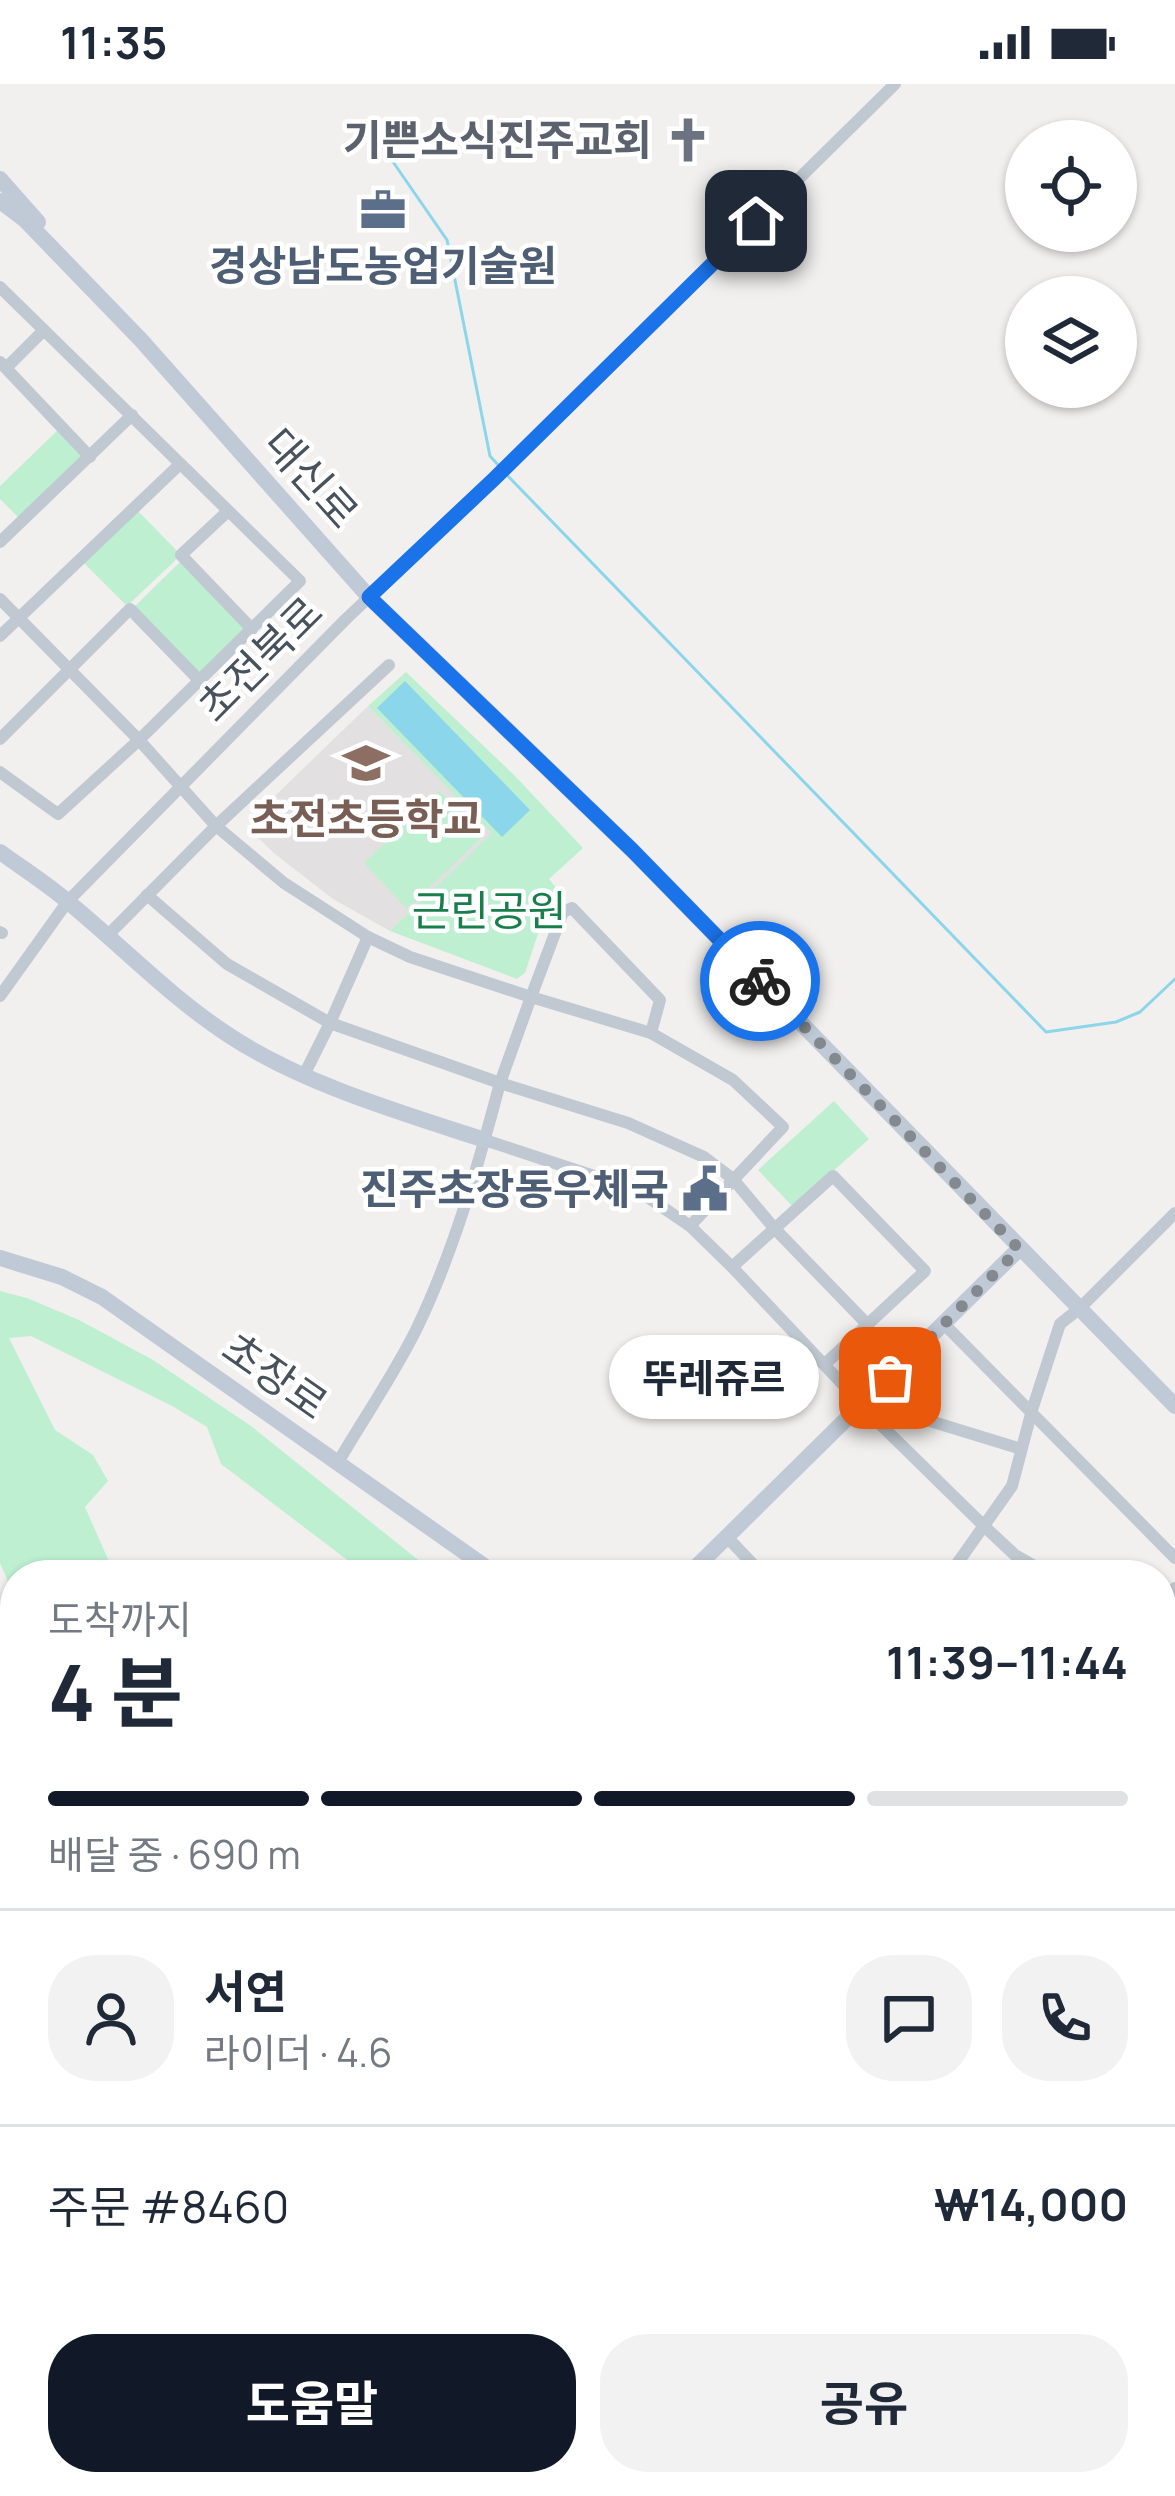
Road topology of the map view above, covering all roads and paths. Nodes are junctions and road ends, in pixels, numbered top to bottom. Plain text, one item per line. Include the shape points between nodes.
1 (895, 84) edge
2 (0, 179) edge
3 (4, 207) edge
4 (49, 245) junction
5 (0, 286) edge
6 (44, 330) junction
7 (3, 365) edge
8 (132, 416) junction
9 (90, 457) junction
10 (179, 465) junction
11 (228, 511) junction
12 (0, 542) edge
13 (369, 597) junction
14 (0, 599) edge
15 (18, 619) junction
16 (252, 629) junction
17 (0, 636) edge
18 (389, 665) dead end
19 (68, 669) junction
20 (200, 681) junction
21 (0, 739) edge
22 (139, 740) junction
23 (0, 772) edge
24 (182, 786) junction
25 (216, 826) junction
26 (0, 853) edge
27 (147, 895) junction
28 (68, 901) junction
29 (107, 937) junction
30 (368, 937) junction
31 (0, 996) edge
32 (531, 997) junction
33 (330, 1024) junction
34 (651, 1034) junction
35 (304, 1075) junction
36 (500, 1083) junction
37 (485, 1140) junction
38 (733, 1179) junction
39 (1175, 1213) edge
40 (689, 1226) junction
41 (774, 1228) junction
42 (1019, 1249) junction
43 (0, 1258) edge
44 (732, 1267) junction
45 (1080, 1308) junction
46 (944, 1324) junction
47 (868, 1325) junction
48 (826, 1364) junction
49 (862, 1406) junction
50 (1175, 1406) edge
51 (1032, 1410) junction
52 (882, 1426) junction
53 (1021, 1449) junction
54 (337, 1464) junction
55 (985, 1527) junction
56 (727, 1537) junction
57 (1175, 1558) edge
58 (475, 1560) edge
59 (703, 1560) edge
60 (749, 1560) edge
61 (960, 1560) edge
62 (1024, 1560) edge

1 - 13 street, 초전북로
2 - 4 street
3 - 4 street, 대신로
4 - 13 street, 대신로
5 - 6 street
6 - 7 street
6 - 8 street
7 - 9 street
8 - 9 street
8 - 10 street
9 - 12 street
10 - 11 street
10 - 15 street
11 - 16 street via 182,555
11 - 16 street via 299,581
13 - 24 street, 초전북로
13 - 42 street, 대신로 via 632,850
14 - 15 street
15 - 17 street
15 - 19 street
16 - 20 street
18 - 25 street
19 - 20 street via 130,609
19 - 21 street
19 - 22 street
20 - 22 street
22 - 23 street via 58,814
22 - 24 street
24 - 25 street
24 - 28 street, 초전북로
25 - 27 street
25 - 30 street
26 - 28 street
27 - 29 street
27 - 33 street via 227,964
28 - 29 street
28 - 31 street, 초전북로
29 - 35 street via 232,1038
30 - 32 street
30 - 33 street
32 - 34 street
32 - 34 street via 563,912 572,908 660,1000
32 - 36 street
33 - 35 street
33 - 36 street
34 - 38 street via 733,1080 784,1127
35 - 37 street
36 - 37 street
36 - 38 street via 628,1123
37 - 40 street via 649,1198
37 - 54 street via 433,1293
38 - 40 street
38 - 41 street
39 - 45 street
40 - 44 street
41 - 44 street
41 - 47 street
41 - 47 street via 832,1176 925,1270
42 - 45 street, 대신로
42 - 46 street
43 - 54 street, 초장로 via 102,1297
44 - 48 street
45 - 50 street, 대신로
45 - 51 street via 1060,1324
46 - 49 street
46 - 51 street
47 - 48 street
48 - 49 street
49 - 52 street
49 - 56 street
51 - 53 street
51 - 57 street
52 - 53 street via 904,1413
52 - 55 street
53 - 55 street via 1012,1486
54 - 58 street, 초장로
55 - 61 street
55 - 62 street
56 - 59 street
56 - 60 street

